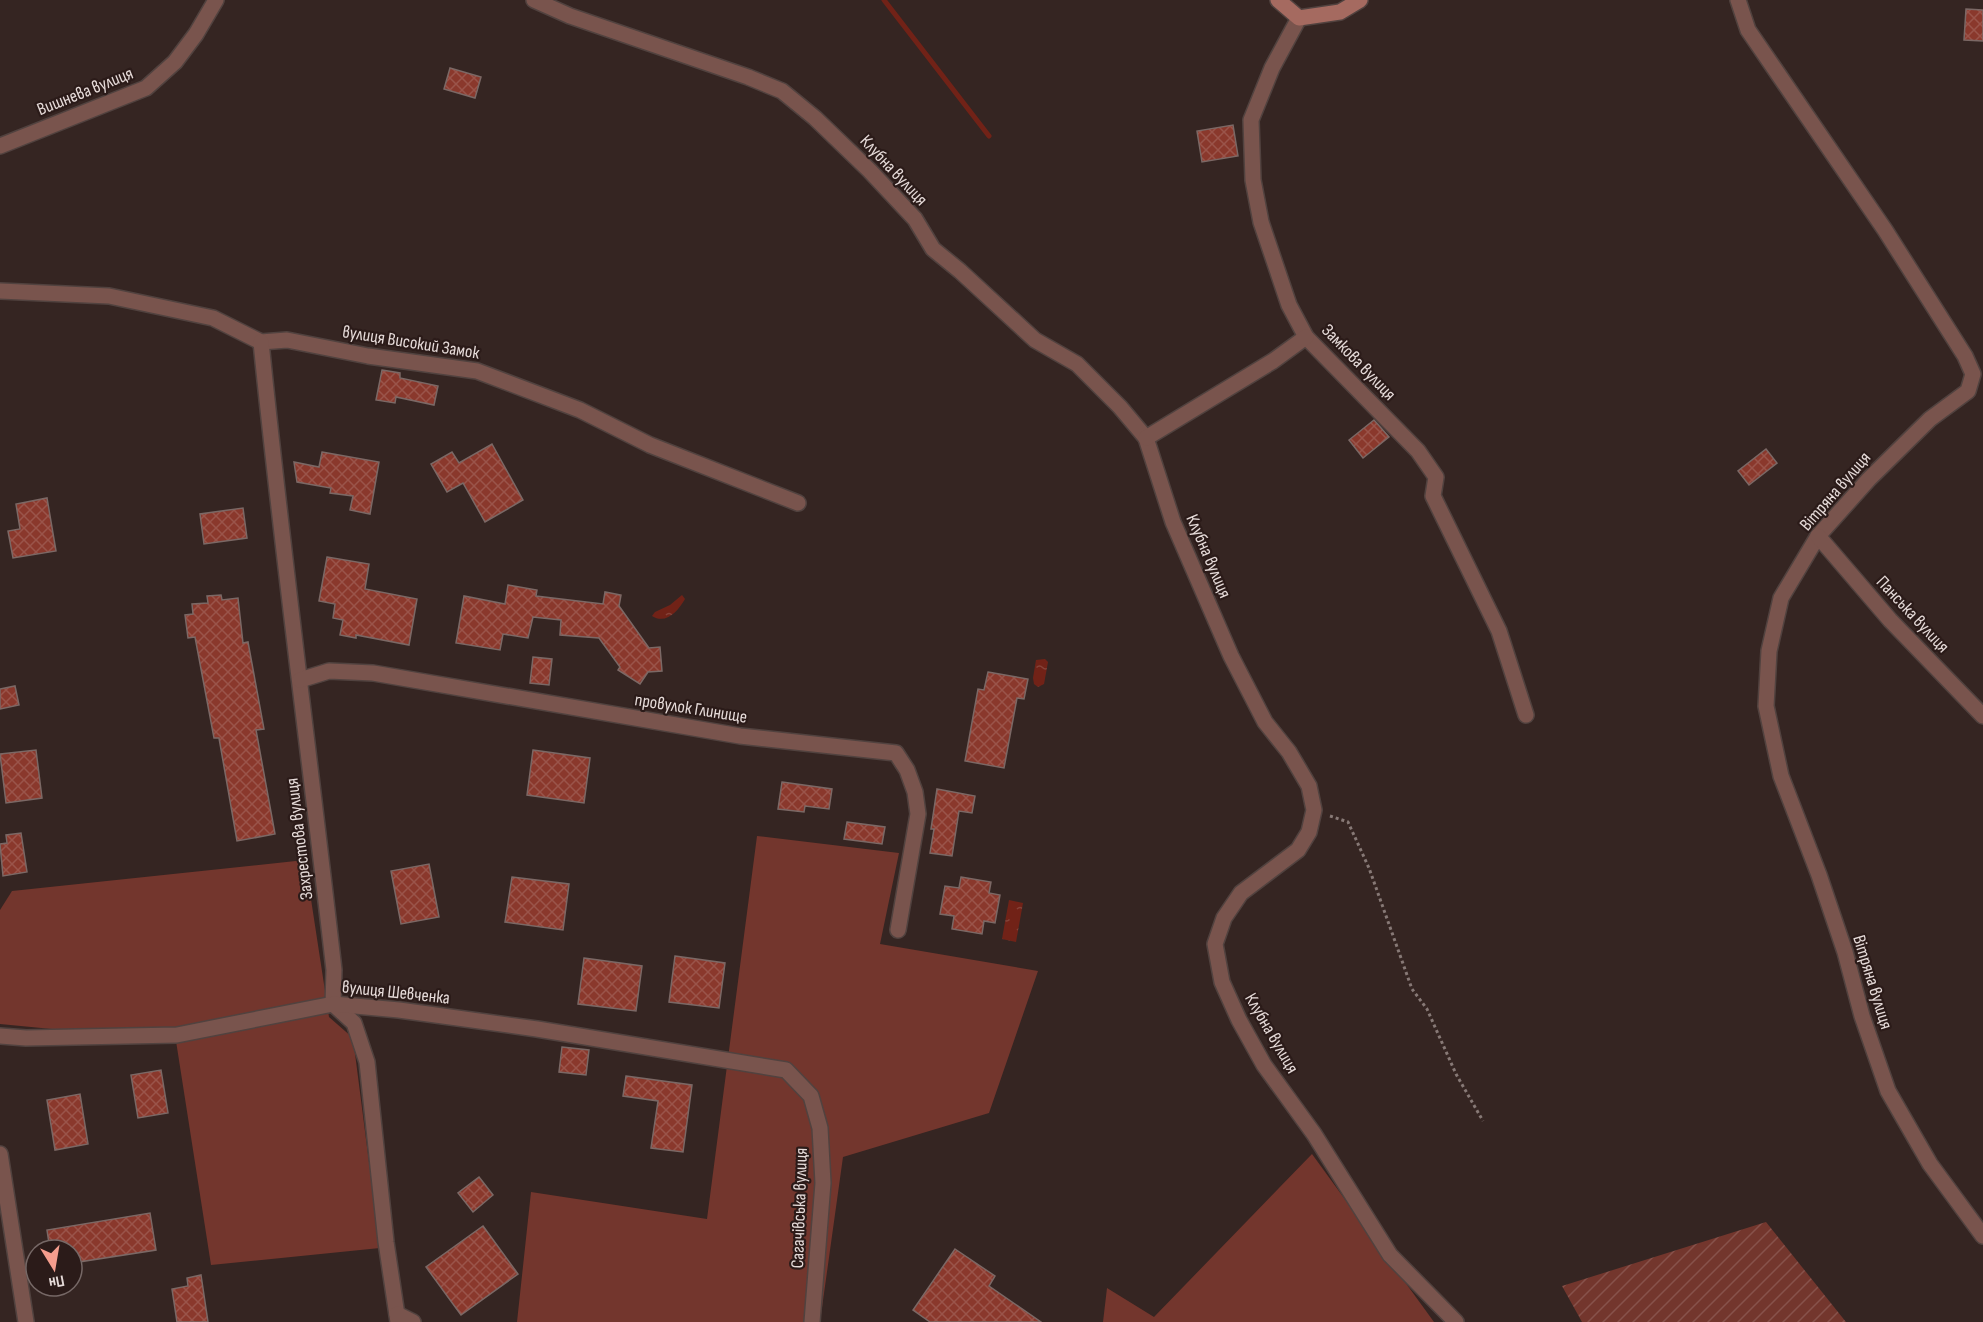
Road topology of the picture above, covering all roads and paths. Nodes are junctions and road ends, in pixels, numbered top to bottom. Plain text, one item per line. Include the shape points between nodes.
1 (216, 0) edge
2 (534, 0) edge
3 (1278, 0) edge
4 (1359, 0) edge
5 (1738, 0) edge
6 (1299, 18) junction
7 (0, 146) edge
8 (0, 291) edge
9 (1306, 337) junction
10 (261, 342) junction
11 (1978, 380) edge
12 (1146, 438) junction
13 (798, 503) dead end
14 (1818, 536) junction
15 (300, 680) junction
16 (1526, 715) dead end
17 (1983, 716) edge
18 (1314, 810) junction
19 (898, 930) dead end
20 (333, 1004) junction
21 (0, 1036) edge
22 (786, 1070) joint
23 (1483, 1121) dead end
24 (0, 1154) edge
25 (1983, 1236) edge
26 (397, 1318) edge
27 (26, 1322) edge
28 (413, 1322) edge
29 (812, 1322) edge
30 (1455, 1322) edge

1 - 7 street, Вишнева вулиця via 175,62 146,88
2 - 12 street, Клубна вулиця via 782,91 870,171 915,219 933,249 1035,340 1077,364
3 - 6 street
4 - 6 street via 1340,12
5 - 11 street, Вітряна вулиця via 1748,30 1885,230
6 - 9 street, Замкова вулиця via 1272,68 1251,120 1253,180 1261,222 1289,305
8 - 10 street, вулиця Високий Замок via 109,296 213,318
9 - 12 street
9 - 16 street, Замкова вулиця via 1418,451 1436,477 1433,496 1499,631
10 - 13 street, вулиця Високий Замок via 287,340 477,371 580,410 650,445
10 - 15 street, Захрестова вулиця
11 - 14 street, Вітряна вулиця via 1930,419
12 - 18 street, Клубна вулиця via 1173,522 1231,656 1265,722 1309,786
14 - 17 street, Панська вулиця via 1890,620
14 - 25 street, Вітряна вулиця via 1781,598 1769,651 1766,706 1781,776 1823,886 1888,1091 1930,1164
15 - 19 street, провулок Глинище via 329,671 373,673 740,736 897,753 915,792 918,814
15 - 20 street, Захрестова вулиця via 334,970
18 - 23 path via 1348,822 1369,868 1412,989 1427,1009 1456,1074
18 - 30 street, Клубна вулиця via 1309,832 1298,850 1241,893 1224,918 1215,944 1222,982 1264,1065 1314,1134 1390,1255
20 - 21 street, вулиця Шевченка via 177,1035
20 - 22 street, вулиця Шевченка via 514,1026
20 - 26 street via 354,1023 367,1062
22 - 29 street, Сагачівська вулиця via 811,1096 820,1128 823,1183
24 - 27 street
26 - 28 street

